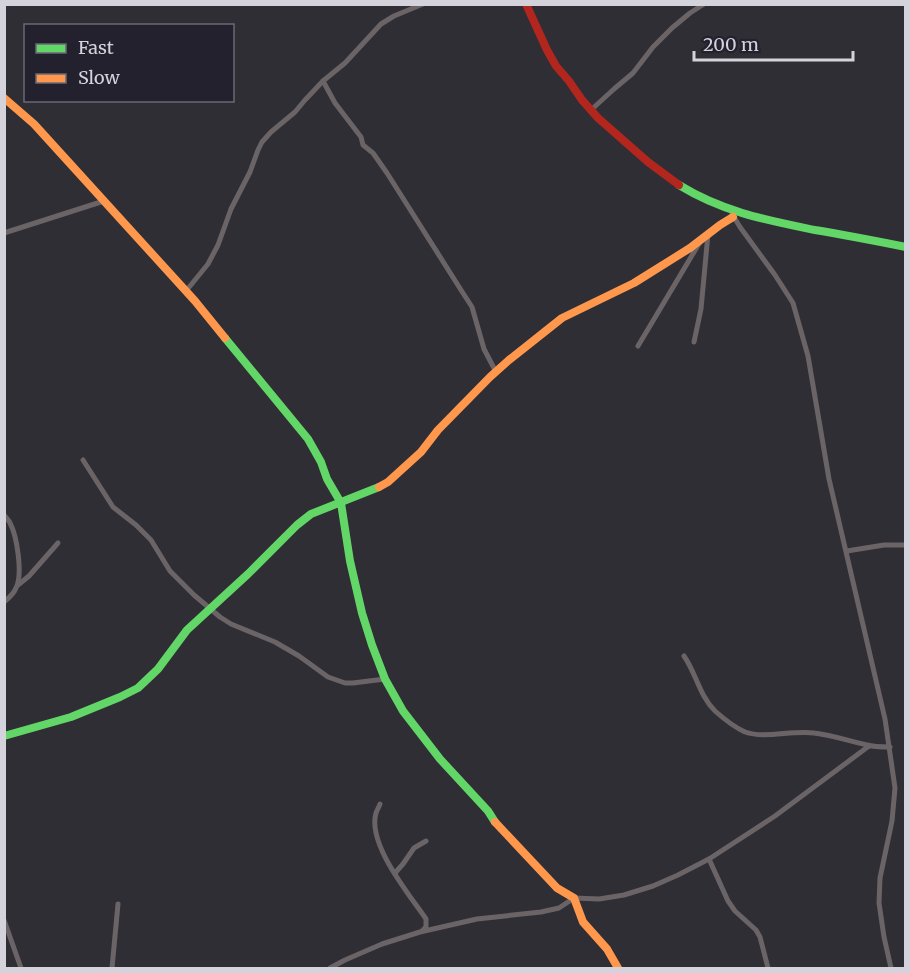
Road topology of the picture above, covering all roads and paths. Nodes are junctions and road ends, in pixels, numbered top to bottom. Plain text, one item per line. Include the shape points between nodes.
1 (423, 4) edge
2 (526, 4) edge
3 (704, 4) edge
4 (413, 6) edge
5 (323, 81) junction
6 (4, 98) edge
7 (591, 110) junction
8 (104, 201) junction
9 (732, 214) junction
10 (4, 233) edge
11 (705, 237) junction
12 (906, 247) edge
13 (186, 291) junction
14 (694, 342) dead end
15 (638, 346) dead end
16 (496, 372) junction
17 (83, 460) dead end
18 (341, 503) junction
19 (4, 515) edge
20 (58, 543) dead end
21 (906, 545) edge
22 (847, 550) junction
23 (18, 585) junction
24 (4, 602) edge
25 (211, 609) junction
26 (684, 656) dead end
27 (385, 679) junction
28 (4, 736) edge
29 (868, 746) junction
30 (890, 747) junction
31 (380, 804) dead end
32 (426, 841) dead end
33 (709, 859) junction
34 (395, 873) junction
35 (574, 898) junction
36 (118, 903) dead end
37 (4, 920) edge
38 (420, 932) junction
39 (21, 969) edge
40 (112, 969) edge
41 (330, 969) edge
42 (618, 969) edge
43 (768, 969) edge
44 (891, 969) edge

1 - 4 street
2 - 7 street via 556,66
3 - 7 street via 672,27 633,73
4 - 5 street via 381,24
5 - 13 street via 262,142 208,264
5 - 16 street via 472,307 484,349
6 - 8 street via 34,124
7 - 9 street via 674,181
8 - 10 street
8 - 13 street
9 - 11 street
9 - 12 street
9 - 22 street via 793,303 808,356 829,479
11 - 14 street via 701,309
11 - 15 street
11 - 16 street via 634,282 562,318
13 - 18 street via 308,440
16 - 18 street via 400,472 388,482
17 - 25 street via 113,507 151,540 170,571
18 - 25 street via 311,514 297,525
18 - 27 street via 362,613
19 - 23 street via 10,523 18,555
20 - 23 street
21 - 22 street
22 - 30 street
23 - 24 street
25 - 27 street via 231,624 275,642 328,677 353,683
25 - 28 street via 178,640 155,673 132,692 92,709
26 - 29 street via 702,695 735,727 760,735 825,734
27 - 35 street via 403,711 440,759 557,888
29 - 30 street
29 - 33 street via 775,816
30 - 44 street via 895,788 879,903
31 - 34 street via 376,834
32 - 34 street via 414,848
33 - 35 street via 653,886 624,895
33 - 43 street via 728,901 760,937
34 - 38 street via 426,919 426,927
35 - 38 street via 559,908 541,912 477,919
35 - 42 street via 583,922
36 - 40 street
37 - 39 street
38 - 41 street via 382,944

